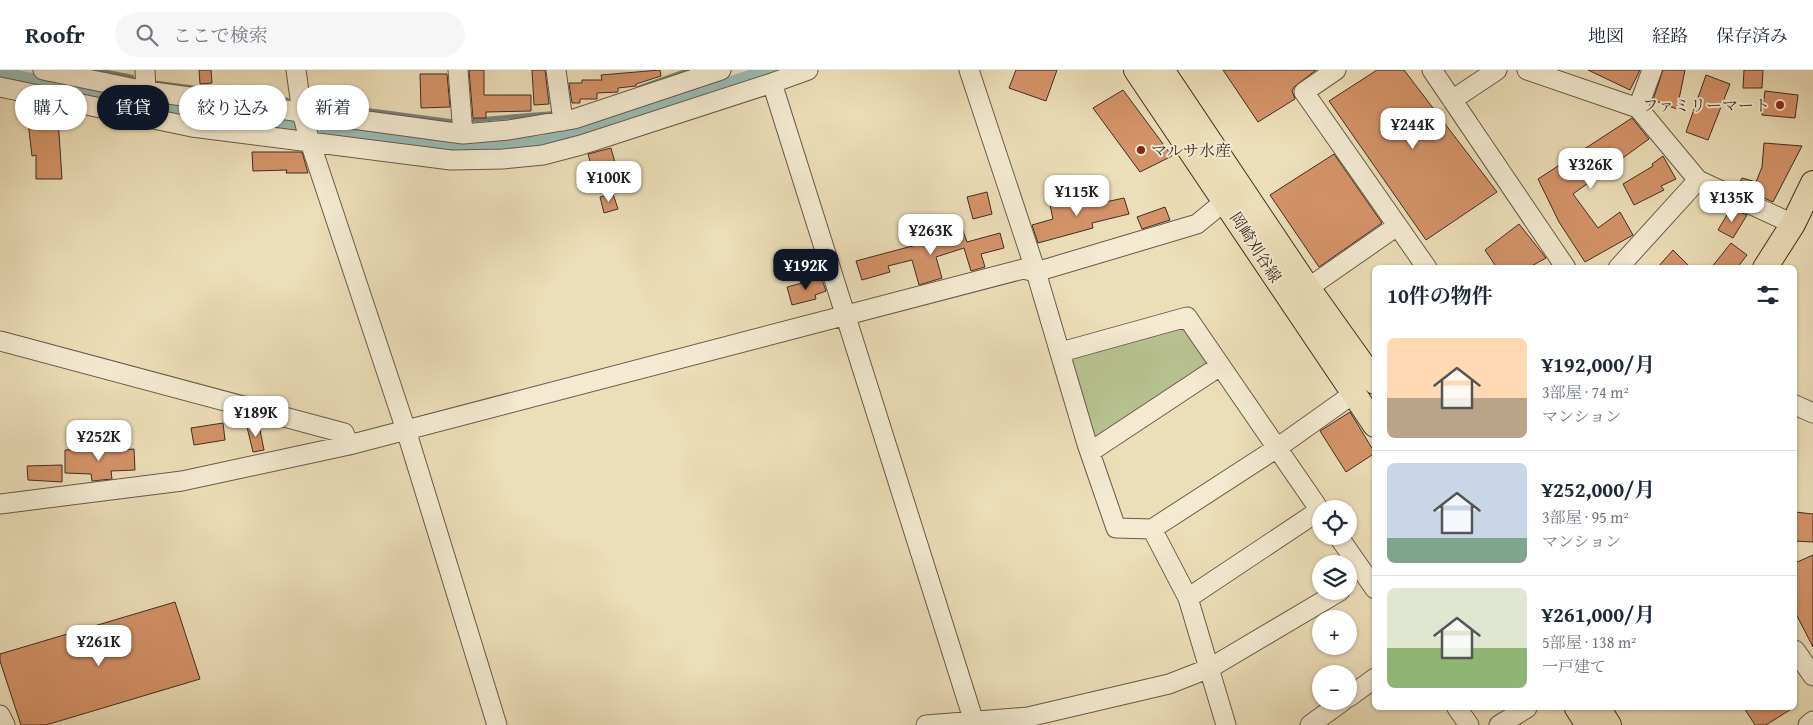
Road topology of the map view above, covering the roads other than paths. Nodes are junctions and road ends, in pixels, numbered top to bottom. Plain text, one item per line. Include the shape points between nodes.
1 (43, 70) edge
2 (145, 70) edge
3 (296, 70) edge
4 (458, 70) edge
5 (556, 70) edge
6 (721, 70) edge
7 (808, 70) edge
8 (969, 70) edge
9 (1136, 70) edge
10 (1162, 70) edge
11 (1336, 70) edge
12 (1432, 70) edge
13 (1497, 70) edge
14 (1528, 70) edge
15 (1652, 70) edge
16 (772, 83) junction
17 (117, 85) edge
18 (146, 85) edge
19 (298, 85) edge
20 (0, 87) edge
21 (169, 94) edge
22 (1452, 100) junction
23 (1638, 108) junction
24 (297, 112) edge
25 (569, 120) junction
26 (369, 122) edge
27 (307, 130) edge
28 (463, 134) junction
29 (310, 142) junction
30 (581, 145) junction
31 (1698, 180) junction
32 (1813, 184) edge
33 (1225, 201) junction
34 (1793, 224) junction
35 (1397, 226) junction
36 (1425, 265) edge
37 (1564, 265) edge
38 (1621, 265) edge
39 (1767, 265) edge
40 (1036, 272) junction
41 (1308, 288) junction
42 (846, 314) junction
43 (0, 341) edge
44 (1061, 352) junction
45 (1220, 366) junction
46 (1372, 378) edge
47 (1353, 394) junction
48 (1797, 407) edge
49 (1813, 413) edge
50 (1372, 421) edge
51 (406, 430) junction
52 (349, 444) junction
53 (1277, 448) junction
54 (1090, 452) junction
55 (1313, 500) edge
56 (0, 504) edge
57 (1312, 517) edge
58 (1152, 528) junction
59 (1345, 545) edge
60 (1372, 578) edge
61 (1357, 583) edge
62 (1188, 598) junction
63 (1325, 600) edge
64 (1797, 653) edge
65 (1210, 668) junction
66 (1813, 676) edge
67 (1372, 680) edge
68 (1357, 691) edge
69 (1331, 710) edge
70 (1458, 710) edge
71 (1524, 710) edge
72 (1578, 710) edge
73 (1599, 710) edge
74 (0, 715) edge
75 (1813, 721) edge
76 (974, 723) edge
77 (4, 725) edge
78 (497, 725) edge
79 (926, 725) edge
80 (1226, 725) edge
81 (1310, 725) edge
82 (1469, 725) edge
83 (1499, 725) edge
84 (1588, 725) edge
85 (1609, 725) edge
86 (1808, 725) edge

1 - 17 street
2 - 18 street
3 - 19 street
4 - 28 street
5 - 25 street
6 - 25 street
7 - 16 street
8 - 40 street
9 - 33 main road, 岡崎刈谷線
10 - 41 main road, 岡崎刈谷線
11 - 35 street via 1304,92
12 - 22 street
13 - 22 street
14 - 23 street
15 - 23 street
16 - 30 street
16 - 42 street
20 - 29 street via 192,127
21 - 24 street
22 - 37 street
23 - 31 street
25 - 28 street
25 - 30 street
26 - 28 street
27 - 29 street
29 - 30 street via 451,160 543,155
29 - 51 street
31 - 34 street
31 - 38 street
32 - 34 main road
33 - 40 street via 1197,224
33 - 47 main road, 岡崎刈谷線
34 - 39 main road
35 - 36 street
35 - 41 street
40 - 42 street via 1023,269
40 - 44 street
41 - 46 main road, 岡崎刈谷線
42 - 51 street
42 - 76 street
43 - 52 street via 344,433
44 - 45 street via 1187,317
44 - 54 street
45 - 53 street
45 - 54 street
47 - 50 main road, 岡崎刈谷線
47 - 53 street
48 - 49 street
51 - 52 street
51 - 78 street
52 - 56 street via 182,481
53 - 55 street
53 - 58 street
54 - 58 street via 1116,528
57 - 62 street
58 - 62 street
59 - 60 street
60 - 61 street
62 - 65 street
63 - 65 street
64 - 66 street
65 - 76 street via 1126,696 1028,717
65 - 80 street
67 - 68 street
69 - 81 street
70 - 82 street
71 - 83 street
72 - 84 main road
73 - 85 main road
74 - 77 street
75 - 86 street
76 - 79 street

